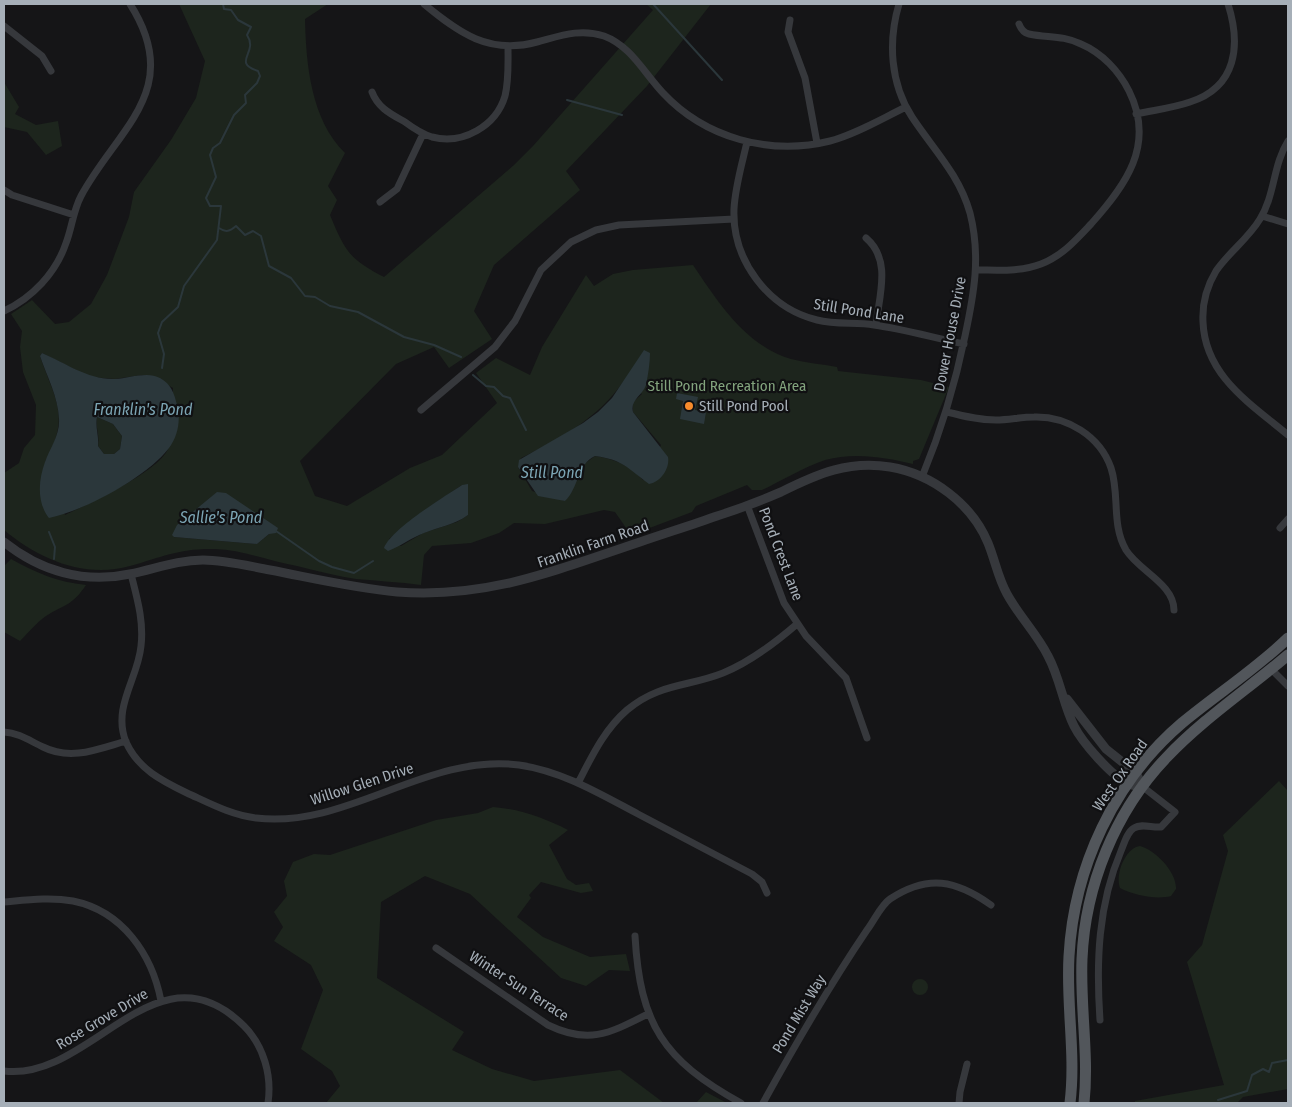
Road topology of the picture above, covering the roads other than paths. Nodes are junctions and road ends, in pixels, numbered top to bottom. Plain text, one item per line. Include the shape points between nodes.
1 (130, 4) edge
2 (424, 4) edge
3 (899, 4) edge
4 (1228, 4) edge
5 (790, 20) dead end
6 (1019, 24) dead end
7 (4, 26) edge
8 (508, 46) junction
9 (51, 71) dead end
10 (372, 92) dead end
11 (906, 107) junction
12 (1136, 114) junction
13 (423, 134) junction
14 (1288, 141) edge
15 (747, 142) junction
16 (817, 144) junction
17 (4, 190) edge
18 (380, 202) dead end
19 (74, 214) junction
20 (1262, 216) junction
21 (734, 219) junction
22 (1288, 224) edge
23 (866, 238) dead end
24 (977, 270) junction
25 (4, 311) edge
26 (876, 325) junction
27 (964, 344) junction
28 (421, 410) dead end
29 (947, 412) junction
30 (1288, 436) edge
31 (922, 477) junction
32 (747, 505) junction
33 (1288, 519) edge
34 (1280, 528) dead end
35 (4, 542) edge
36 (131, 574) junction
37 (1174, 610) dead end
38 (797, 624) junction
39 (1288, 638) edge
40 (1288, 655) edge
41 (1272, 669) junction
42 (1288, 686) edge
43 (1065, 697) junction
44 (4, 732) edge
45 (867, 738) dead end
46 (126, 741) junction
47 (1136, 773) junction
48 (578, 783) junction
49 (1128, 784) junction
50 (1142, 786) junction
51 (768, 893) dead end
52 (4, 902) edge
53 (991, 905) dead end
54 (634, 936) dead end
55 (436, 948) dead end
56 (161, 1001) junction
57 (648, 1014) junction
58 (1100, 1020) dead end
59 (967, 1064) dead end
60 (4, 1071) edge
61 (268, 1103) edge
62 (741, 1103) edge
63 (763, 1103) edge
64 (959, 1103) edge
65 (1070, 1103) edge
66 (1084, 1103) edge

1 - 19 street via 144,30 148,49 150,70 145,96 133,121 86,188
2 - 8 street via 464,34
3 - 11 street, Dower House Drive via 893,31 893,63
4 - 12 street via 1235,24 1236,47 1230,68 1217,86 1188,103
5 - 16 street via 788,32 805,78
6 - 12 street via 1029,34 1068,39 1098,54 1122,79
7 - 9 street via 42,56
8 - 13 street via 504,97 488,124 471,134 452,139
8 - 15 street via 576,32 605,37 629,52 663,93 688,115 717,132
10 - 13 street via 384,110
11 - 16 street via 846,136
11 - 24 street, Dower House Drive via 948,166 964,196 974,229
12 - 24 street via 1138,138 1129,174 1119,192 1072,244 1052,259 1028,268
13 - 18 street via 397,189
14 - 20 street via 1277,164
15 - 16 street via 780,146
15 - 21 street, Still Pond Lane via 735,195
17 - 19 street
19 - 25 street via 66,244 54,268 35,291
20 - 22 street
20 - 30 street via 1210,282 1203,306 1203,328 1209,353 1221,376
21 - 26 street, Still Pond Lane via 747,264 761,285 780,302 816,320
21 - 28 street via 619,225 596,230 571,242 541,270 515,321 495,347
23 - 26 street via 877,250 882,266
24 - 27 street, Dower House Drive
26 - 27 street, Still Pond Lane
27 - 29 street, Dower House Drive
29 - 31 street, Dower House Drive
29 - 37 street via 996,420 1045,417 1069,423 1089,436 1103,452 1113,474 1117,525 1126,549 1140,567 1168,591
31 - 32 street, Franklin Farm Road via 880,465 849,466 822,472
31 - 43 street, Franklin Farm Road via 953,497 978,526 1006,593 1048,656
32 - 36 street, Franklin Farm Road via 539,577 493,588 414,593 365,588 206,560 171,563
32 - 38 street, Pond Crest Lane via 784,603
33 - 34 street
35 - 36 street, Franklin Farm Road via 32,561 60,573 101,578
36 - 46 street, Willow Glen Drive via 142,632 140,656 122,708
38 - 45 street, Pond Crest Lane via 846,678
38 - 48 street via 734,668 668,687 639,702 606,732
39 - 47 main road, West Ox Road via 1182,724
40 - 41 main road, West Ox Road
41 - 42 street
41 - 50 main road, West Ox Road via 1193,732
43 - 47 street, Franklin Farm Road via 1106,748
43 - 49 street, Franklin Farm Road via 1071,720 1081,737
44 - 46 street via 64,754 86,753
46 - 48 street, Willow Glen Drive via 138,761 156,777 224,810 254,818 288,820 320,814 446,771 483,764 534,767
47 - 49 main road, West Ox Road
47 - 50 street, Franklin Farm Road
48 - 51 street, Willow Glen Drive via 752,874
49 - 50 street
49 - 65 main road, West Ox Road via 1095,841 1075,907 1068,963 1073,1045
50 - 58 street via 1175,812 1161,826 1134,828 1116,861 1105,897 1098,948
50 - 66 main road, West Ox Road via 1106,850 1087,917 1082,958
52 - 56 street via 63,900 83,904 108,916 132,936 145,954
53 - 63 street, Pond Mist Way via 970,890 948,882 917,886 888,900 860,940
54 - 57 street via 637,973
55 - 57 street, Winter Sun Terrace via 561,1031 597,1036
56 - 60 street, Rose Grove Drive via 143,1008 50,1065 30,1071
56 - 61 street, Rose Grove Drive via 200,1001 219,1008 241,1023 257,1043 265,1062 269,1080
57 - 62 street via 679,1060 708,1085
59 - 64 street

